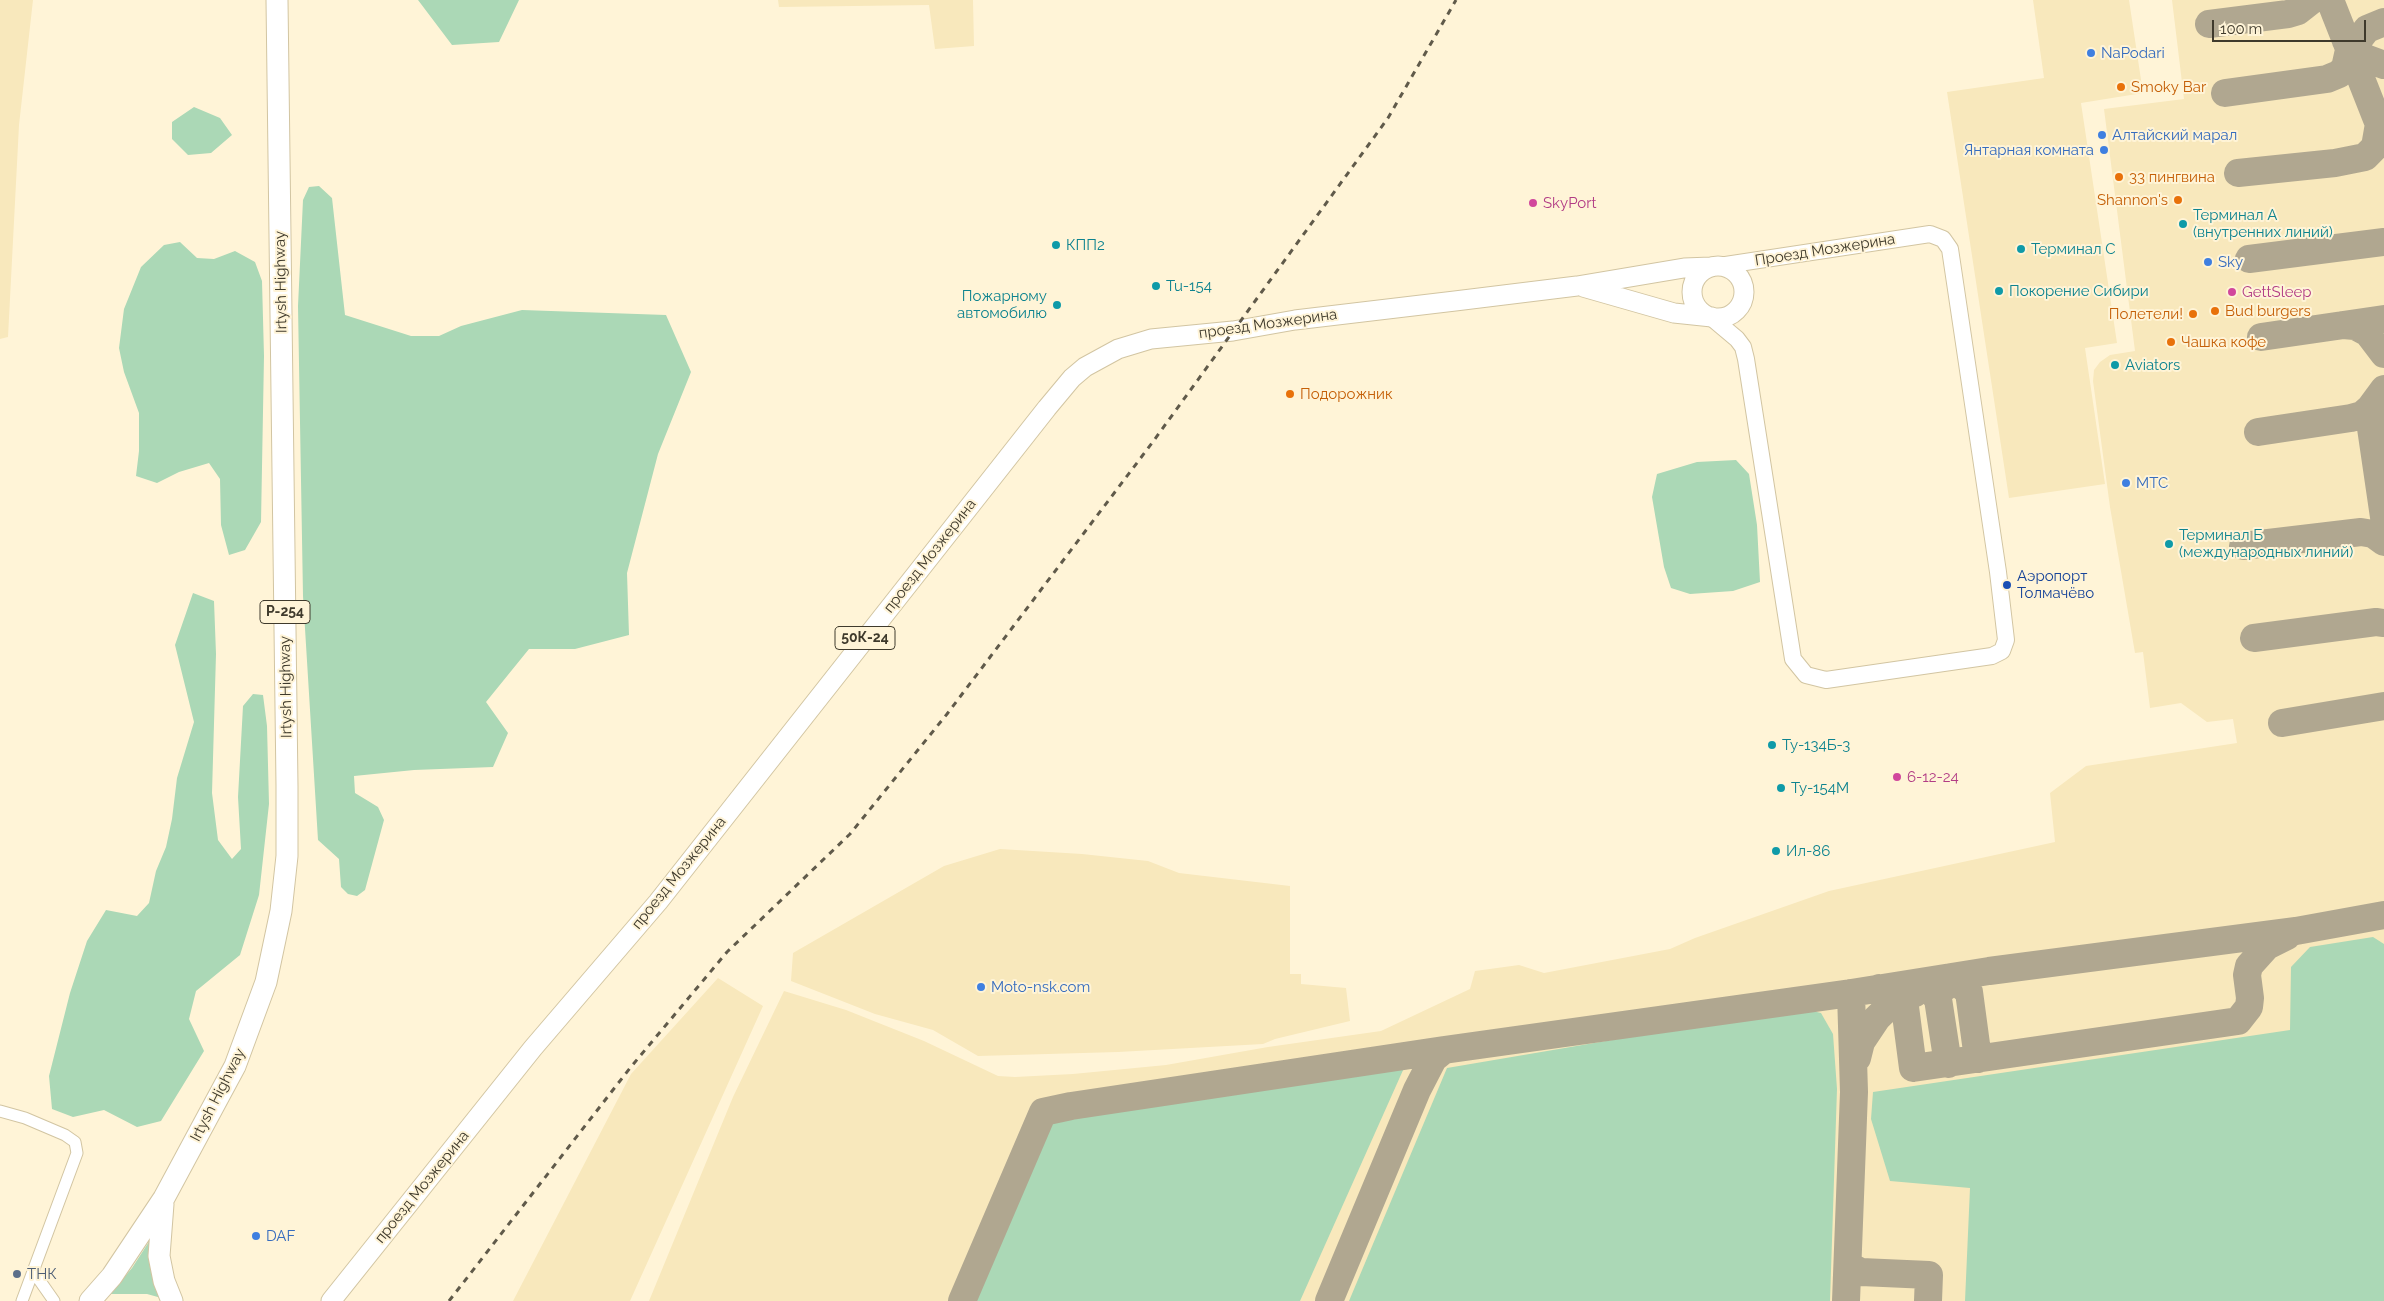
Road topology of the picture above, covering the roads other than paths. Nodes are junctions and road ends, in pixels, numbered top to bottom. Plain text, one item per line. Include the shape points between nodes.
1 (277, 0) edge
2 (1715, 266) junction
3 (1577, 286) junction
4 (1712, 318) junction
5 (0, 1111) edge
6 (164, 1198) junction
7 (33, 1271) junction
8 (22, 1301) edge
9 (54, 1301) edge
10 (90, 1301) edge
11 (172, 1301) edge
12 (331, 1301) edge

1 - 6 highway, Irtysh Highway / Р-254 via 286,856 281,911 266,982 235,1066
2 - 3 main road, проезд Мозжерина
2 - 4 main road via 1696,276 1692,293 1698,309
2 - 4 main road, Проезд Мозжерина via 1728,268 1740,279 1744,295 1736,310 1721,318
2 - 4 street, Проезд Мозжерина via 1930,234 1943,239 1950,249 1978,437 2006,640 2002,651 1992,656 1826,680 1806,675 1793,659 1746,359 1737,339
3 - 4 main road, проезд Мозжерина via 1674,313
3 - 12 main road, проезд Мозжерина / 50К-24 via 1151,339 1105,354 1079,373 1047,408 658,902 533,1048
5 - 7 street via 65,1135 74,1142 77,1153
6 - 10 highway, Irtysh Highway via 112,1276
6 - 11 highway via 159,1256
7 - 8 street
7 - 9 street

